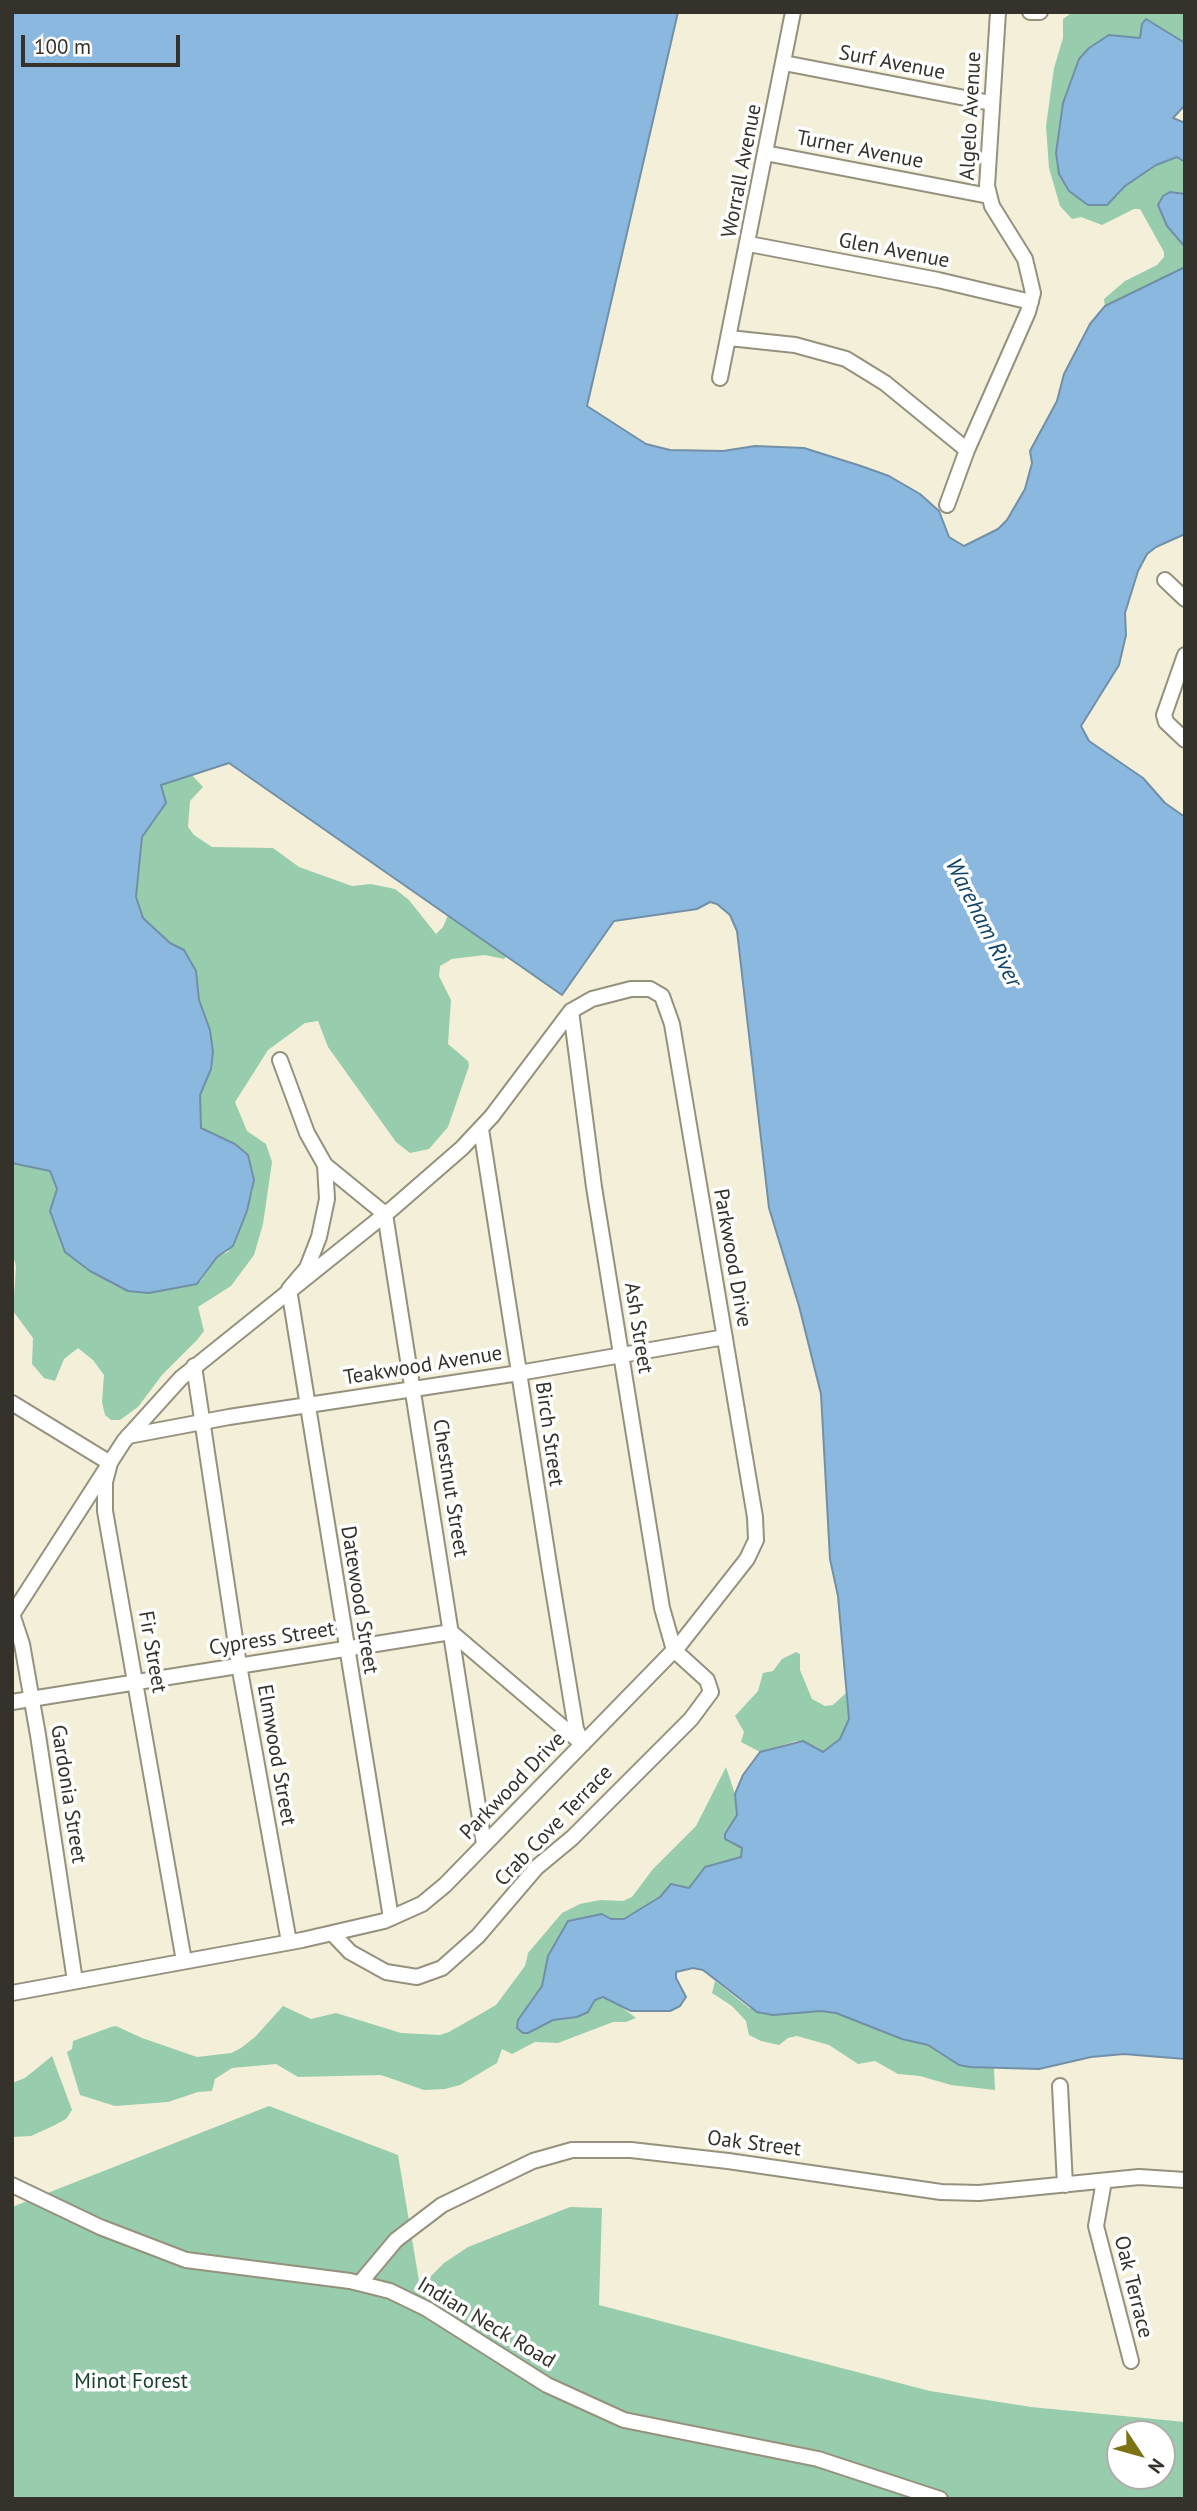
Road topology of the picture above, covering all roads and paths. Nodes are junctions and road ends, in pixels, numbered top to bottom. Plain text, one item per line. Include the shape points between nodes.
1 (793, 12) edge
2 (998, 12) edge
3 (1030, 12) edge
4 (1041, 12) edge
5 (785, 63) junction
6 (991, 103) junction
7 (765, 153) junction
8 (989, 196) junction
9 (749, 244) junction
10 (1031, 302) junction
11 (729, 338) junction
12 (720, 378) dead end
13 (967, 450) junction
14 (947, 505) dead end
15 (1165, 580) dead end
16 (1185, 600) edge
17 (1185, 655) edge
18 (1185, 740) edge
19 (571, 1011) junction
20 (280, 1060) dead end
21 (481, 1129) junction
22 (326, 1165) junction
23 (385, 1214) junction
24 (289, 1289) junction
25 (725, 1338) junction
26 (620, 1354) junction
27 (194, 1366) junction
28 (519, 1373) junction
29 (413, 1390) junction
30 (12, 1403) edge
31 (306, 1405) junction
32 (203, 1422) junction
33 (128, 1436) junction
34 (110, 1462) junction
35 (12, 1615) edge
36 (451, 1632) junction
37 (346, 1649) junction
38 (674, 1650) junction
39 (239, 1665) junction
40 (137, 1682) junction
41 (31, 1698) junction
42 (12, 1702) edge
43 (583, 1744) junction
44 (484, 1844) junction
45 (391, 1918) junction
46 (332, 1933) junction
47 (289, 1942) junction
48 (184, 1961) junction
49 (75, 1981) junction
50 (12, 1993) edge
51 (1060, 2086) dead end
52 (1185, 2180) edge
53 (1104, 2181) junction
54 (12, 2185) edge
55 (1065, 2185) junction
56 (360, 2283) junction
57 (1131, 2361) dead end
58 (940, 2499) edge

1 - 5 street, Worrall Avenue
2 - 6 street, Algelo Avenue
3 - 4 street
5 - 6 street, Surf Avenue
5 - 7 street, Worrall Avenue
6 - 8 street, Algelo Avenue
7 - 8 street, Turner Avenue
7 - 9 street, Worrall Avenue
8 - 10 street, Algelo Avenue via 1028,265
9 - 10 street, Glen Avenue
9 - 11 street, Worrall Avenue
10 - 13 street, Algelo Avenue
11 - 12 street, Worrall Avenue
11 - 13 street via 795,345 846,359 885,383
13 - 14 street, Algelo Avenue
15 - 16 street
17 - 18 street via 1164,715
19 - 21 street, Parkwood Drive
19 - 25 street, Parkwood Drive via 592,999 631,989 654,991 665,1002
19 - 26 street, Ash Street
20 - 22 street via 307,1133
21 - 23 street, Parkwood Drive
21 - 28 street, Birch Street
22 - 23 street
22 - 24 street via 327,1199 319,1237 307,1268
23 - 24 street, Parkwood Drive
23 - 29 street, Chestnut Street
24 - 27 street, Parkwood Drive
24 - 31 street, Datewood Street
25 - 26 street, Teakwood Avenue
25 - 38 street, Parkwood Drive via 757,1540 730,1584
26 - 28 street, Teakwood Avenue
26 - 38 street, Ash Street via 662,1608
27 - 32 street, Elmwood Street
27 - 33 street, Parkwood Drive
28 - 29 street, Teakwood Avenue
28 - 43 street, Birch Street via 576,1729
29 - 31 street, Teakwood Avenue
29 - 36 street, Chestnut Street
30 - 34 street
31 - 32 street, Teakwood Avenue
31 - 37 street, Datewood Street
32 - 33 street, Teakwood Avenue
32 - 39 street, Elmwood Street
33 - 34 street, Parkwood Drive
34 - 35 street, Parkwood Drive
34 - 40 street, Fir Street via 105,1511
35 - 41 street, Gardonia Street
36 - 37 street, Cypress Street
36 - 43 street
36 - 44 street, Chestnut Street
37 - 39 street, Cypress Street
37 - 45 street, Datewood Street
38 - 43 street, Parkwood Drive
38 - 46 street, Crab Cove Terrace via 709,1683 706,1702 581,1830 537,1867 447,1965 423,1976 392,1973 350,1952
39 - 40 street, Cypress Street
39 - 47 street, Elmwood Street
40 - 41 street, Cypress Street
40 - 48 street, Fir Street
41 - 42 street, Cypress Street
41 - 49 street, Gardonia Street
43 - 44 street, Parkwood Drive
44 - 45 street, Parkwood Drive via 435,1895
45 - 46 street, Parkwood Drive
46 - 47 street, Parkwood Drive
47 - 48 street, Parkwood Drive
48 - 49 street, Parkwood Drive
49 - 50 street, Parkwood Drive
51 - 55 street
52 - 53 street, Oak Street
53 - 55 street, Oak Street
53 - 57 street, Oak Terrace via 1096,2226
54 - 56 street, Indian Neck Road via 100,2227 186,2260
55 - 56 street, Oak Street via 941,2192 631,2150 572,2150 533,2161 442,2205 389,2246
56 - 58 street, Indian Neck Road via 417,2304 513,2366 611,2416 827,2462

